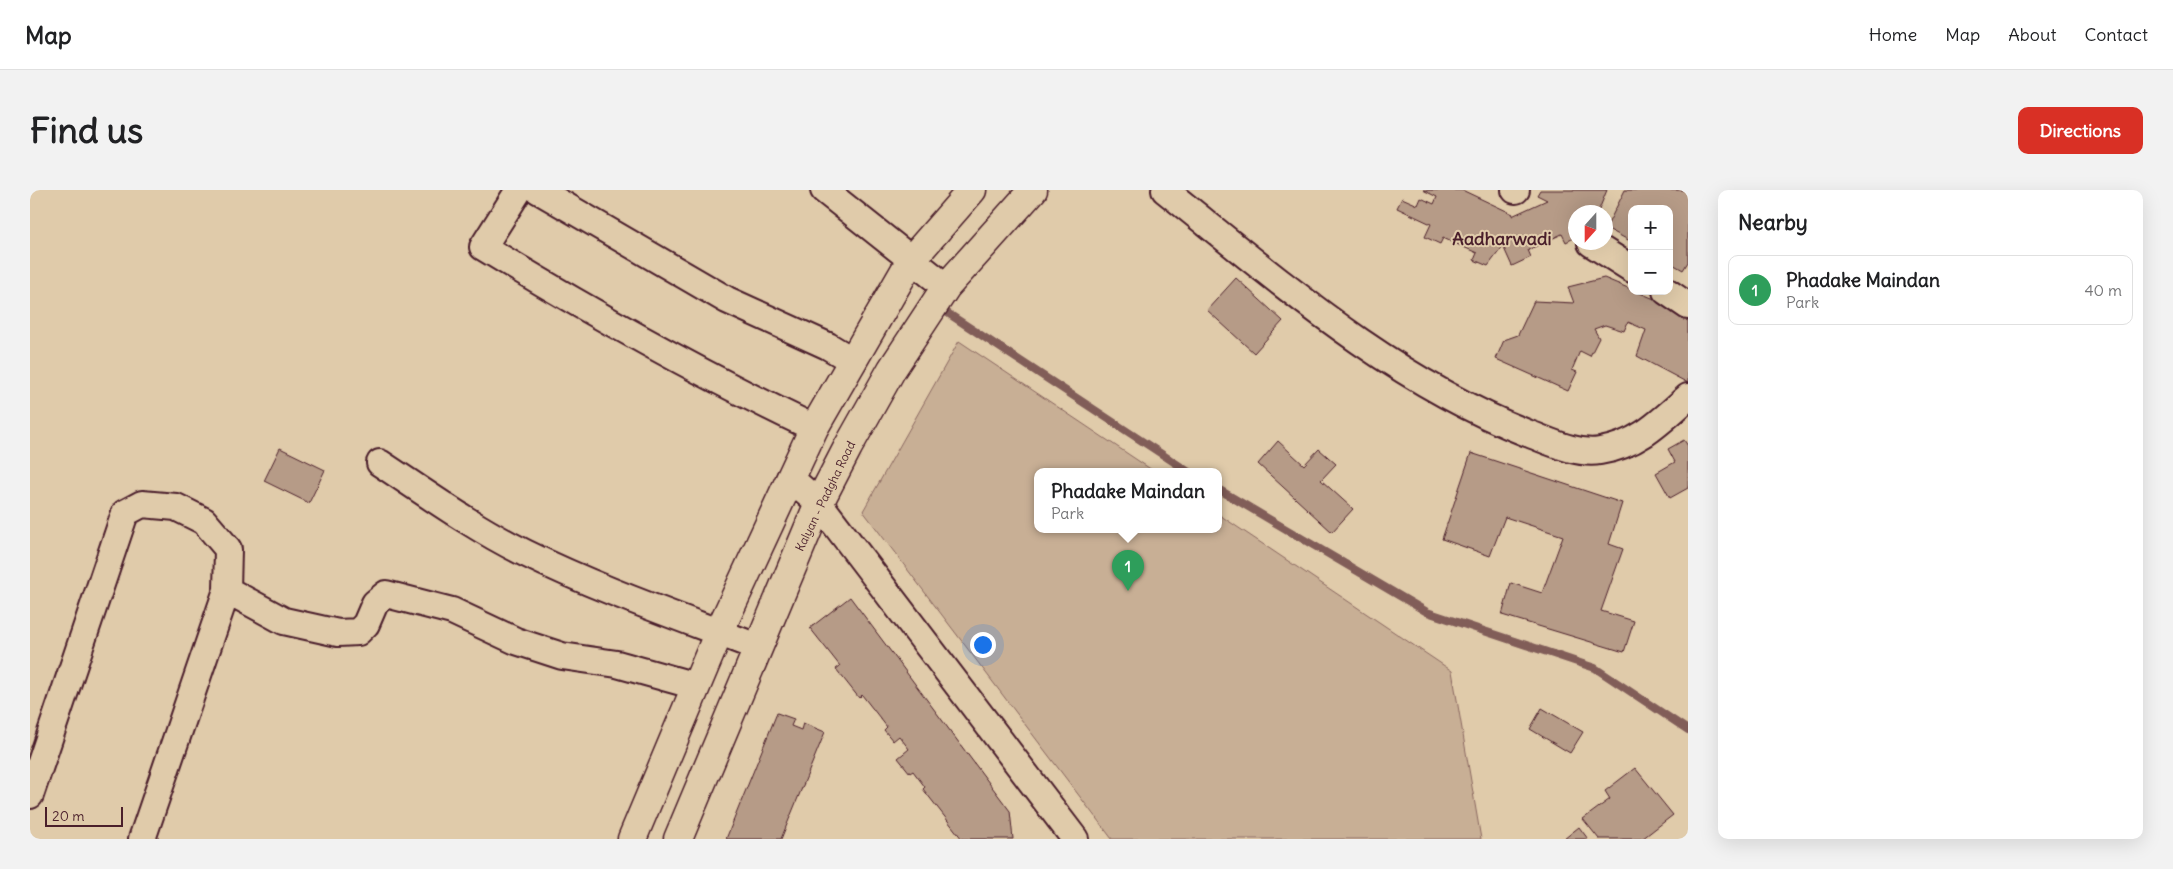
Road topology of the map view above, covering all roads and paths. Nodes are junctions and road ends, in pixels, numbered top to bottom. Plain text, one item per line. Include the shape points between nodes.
1 (519, 190) edge
2 (538, 190) edge
3 (824, 190) edge
4 (972, 190) edge
5 (1033, 190) edge
6 (1165, 190) edge
7 (1600, 250) edge
8 (911, 260) junction
9 (1628, 267) edge
10 (946, 287) junction
11 (1672, 295) edge
12 (1688, 306) edge
13 (853, 361) junction
14 (1688, 397) edge
15 (814, 428) junction
16 (380, 463) dead end
17 (790, 478) junction
18 (819, 503) junction
19 (227, 590) junction
20 (719, 632) junction
21 (758, 647) junction
22 (696, 686) junction
23 (30, 795) edge
24 (142, 839) edge
25 (632, 839) edge
26 (678, 839) edge
27 (1076, 839) edge

1 - 15 street via 483,247 667,353
2 - 13 street via 727,300 828,346
3 - 8 street
4 - 8 main road
5 - 10 main road, Kalyan - Padgha Road
6 - 14 street via 1304,302 1415,379 1486,416 1571,448 1598,452 1627,445 1647,434
7 - 9 street
8 - 10 street
8 - 13 main road
10 - 18 main road, Kalyan - Padgha Road via 892,369
11 - 12 street
13 - 15 main road
15 - 17 main road
16 - 20 street via 523,552 594,585
17 - 18 street
17 - 20 main road
18 - 21 main road, Kalyan - Padgha Road
18 - 27 street
19 - 22 street via 284,621 338,633 358,632 366,624 375,603 386,594 452,611 516,641 562,656 617,664
19 - 23 street via 228,549 204,521 176,507 142,504 125,512
19 - 24 street
20 - 21 street
20 - 22 main road
21 - 26 main road, Kalyan - Padgha Road
22 - 25 main road

